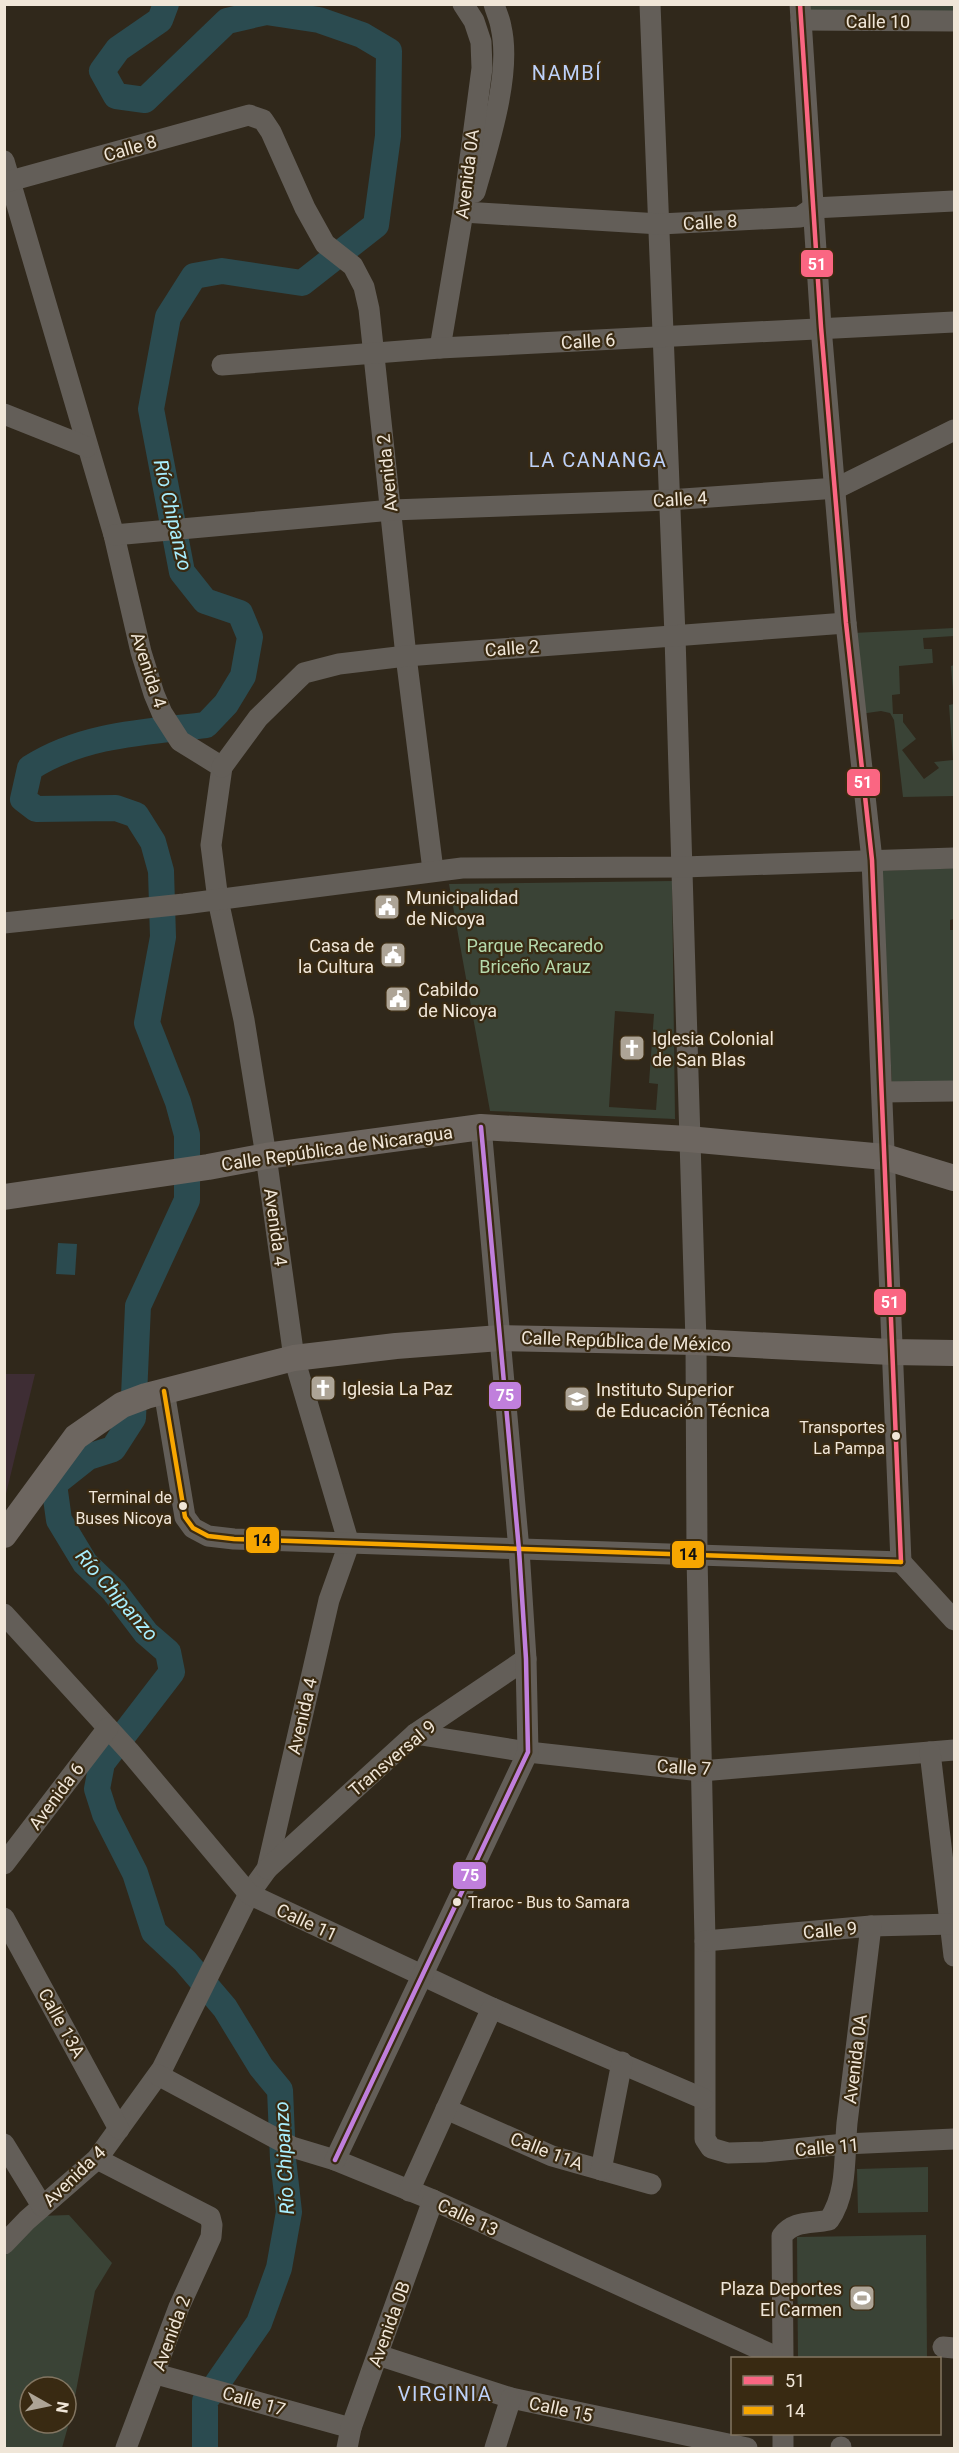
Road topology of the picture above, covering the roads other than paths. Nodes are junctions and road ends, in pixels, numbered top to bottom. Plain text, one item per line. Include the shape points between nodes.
1 (463, 4) edge
2 (494, 4) edge
3 (650, 4) edge
4 (800, 12) edge
5 (954, 21) edge
6 (249, 115) joint
7 (7, 171) edge
8 (954, 201) edge
9 (813, 208) junction
10 (466, 212) junction
11 (660, 225) junction
12 (954, 322) edge
13 (821, 327) junction
14 (662, 337) junction
15 (440, 348) junction
16 (374, 354) junction
17 (222, 365) dead end
18 (4, 414) edge
19 (954, 430) edge
20 (87, 447) junction
21 (837, 488) junction
22 (669, 500) junction
23 (392, 510) junction
24 (114, 535) junction
25 (846, 623) junction
26 (675, 636) junction
27 (406, 656) junction
28 (222, 767) junction
29 (954, 858) edge
30 (872, 860) junction
31 (683, 867) junction
32 (433, 870) junction
33 (218, 900) junction
34 (4, 923) edge
35 (954, 1091) edge
36 (882, 1092) junction
37 (481, 1127) junction
38 (688, 1139) junction
39 (266, 1156) junction
40 (885, 1157) junction
41 (954, 1178) edge
42 (4, 1197) edge
43 (500, 1338) junction
44 (696, 1342) junction
45 (891, 1353) junction
46 (954, 1353) edge
47 (294, 1358) junction
48 (155, 1393) junction
49 (4, 1535) edge
50 (349, 1544) junction
51 (519, 1550) junction
52 (697, 1556) junction
53 (901, 1562) junction
54 (4, 1614) edge
55 (954, 1620) edge
56 (526, 1659) junction
57 (111, 1731) junction
58 (415, 1734) junction
59 (954, 1750) edge
60 (528, 1752) junction
61 (930, 1752) junction
62 (701, 1771) junction
63 (4, 1864) edge
64 (267, 1869) junction
65 (249, 1894) junction
66 (4, 1918) edge
67 (952, 1924) edge
68 (871, 1926) junction
69 (705, 1941) junction
70 (954, 1956) edge
71 (421, 1976) junction
72 (492, 2008) junction
73 (622, 2062) junction
74 (158, 2075) junction
75 (704, 2099) junction
76 (446, 2109) junction
77 (119, 2128) junction
78 (954, 2139) edge
79 (4, 2144) edge
80 (845, 2144) junction
81 (97, 2159) junction
82 (335, 2160) junction
83 (601, 2170) junction
84 (651, 2184) dead end
85 (408, 2191) junction
86 (433, 2200) junction
87 (42, 2206) junction
88 (4, 2244) edge
89 (378, 2355) junction
90 (779, 2357) edge
91 (781, 2357) edge
92 (156, 2374) junction
93 (511, 2398) junction
94 (349, 2438) edge
95 (126, 2448) edge
96 (495, 2448) edge
97 (747, 2448) edge

1 - 10 street, Avenida 0A via 481,42 482,68
2 - 10 street, Avenida 0A via 501,27 501,77 493,127
3 - 11 street
4 - 5 street, Calle 10
4 - 9 street
6 - 7 street, Calle 8
6 - 16 street, Avenida 2 via 263,120 325,244 353,266 364,287
7 - 20 street, Avenida 4
8 - 9 street, Calle 8
9 - 11 street, Calle 8 via 800,217
9 - 13 street
10 - 11 street, Calle 8
10 - 15 street, Avenida 0A
11 - 14 street
12 - 13 street, Calle 6
13 - 14 street, Calle 6
13 - 21 street
14 - 15 street, Calle 6
14 - 22 street
15 - 16 street, Calle 6
16 - 17 street, Calle 6
16 - 23 street, Avenida 2
18 - 20 street
19 - 21 street, Calle 4
20 - 24 street, Avenida 4
21 - 22 street, Calle 4
21 - 25 street
22 - 23 street, Calle 4
22 - 26 street
23 - 24 street, Calle 4
23 - 27 street, Avenida 2
24 - 28 street, Avenida 4 via 141,652 162,713 180,741
25 - 26 street, Calle 2
25 - 30 street
26 - 27 street, Calle 2
26 - 31 street
27 - 28 street, Calle 2 via 339,664 304,674 258,718
27 - 32 street, Avenida 2
28 - 33 street, Avenida 4 via 211,845
29 - 30 street
30 - 31 street
30 - 36 street
31 - 32 street
31 - 38 street
32 - 33 street
33 - 34 street
33 - 39 street, Avenida 4 via 244,1020
35 - 36 street
36 - 40 street
37 - 38 main road, Calle República de Nicaragua
37 - 39 main road, Calle República de Nicaragua
37 - 43 street
38 - 40 main road, Calle República de Nicaragua
38 - 44 street
39 - 42 main road, Calle República de Nicaragua
39 - 47 street, Avenida 4
40 - 41 main road, Calle República de Nicaragua
40 - 45 street
43 - 44 main road, Calle República de México
43 - 47 main road, Calle República de México
43 - 51 street
44 - 45 main road, Calle República de México
44 - 52 street
45 - 46 main road, Calle República de México
45 - 53 street
47 - 48 main road, Calle República de México
47 - 50 street, Avenida 4
48 - 49 main road, Calle República de México via 122,1405 76,1437
48 - 50 street via 185,1517 193,1528 208,1536 234,1539
50 - 51 street
50 - 64 street, Avenida 4 via 329,1600
51 - 52 street
51 - 56 street
52 - 53 street
52 - 62 street
53 - 55 street
54 - 57 street, Calle 11
56 - 58 street, Transversal 9
56 - 60 street
57 - 63 street, Avenida 6
57 - 65 street, Calle 11
58 - 60 street, Calle 7
58 - 64 street, Transversal 9
59 - 61 street, Calle 7
60 - 62 street, Calle 7
60 - 71 street
61 - 62 street, Calle 7
61 - 67 street
62 - 69 street
64 - 65 street, Avenida 4
65 - 71 street, Calle 11
65 - 74 street, Avenida 4
66 - 77 street, Calle 13A
67 - 68 street, Calle 9
67 - 70 street
68 - 69 street, Calle 9
68 - 80 street, Avenida 0A
69 - 75 street
71 - 72 street, Calle 11
71 - 82 street
72 - 73 street, Calle 11
72 - 76 street
73 - 75 street, Calle 11
73 - 83 street
74 - 77 street, Avenida 4
74 - 82 street, Calle 13 via 292,2147
75 - 80 street, Calle 11 via 705,2139 711,2148 728,2153 764,2152
76 - 83 street, Calle 11A via 552,2156
76 - 85 street
77 - 81 street, Avenida 4
78 - 80 street, Calle 11
79 - 87 street
80 - 91 street, Avenida 0A via 842,2193 837,2209 829,2220 796,2224 782,2236
81 - 87 street, Avenida 4
81 - 92 street, Avenida 2 via 210,2217 211,2237 179,2307
82 - 85 street, Calle 13
83 - 84 street, Calle 11A
85 - 86 street, Calle 13
86 - 89 street, Avenida 0B
86 - 90 street, Calle 13
87 - 88 street, Avenida 4
89 - 93 street, Calle 15
89 - 94 street, Avenida 0B
92 - 94 street, Calle 17 via 228,2394
92 - 95 street, Avenida 2
93 - 96 street
93 - 97 street, Calle 15

